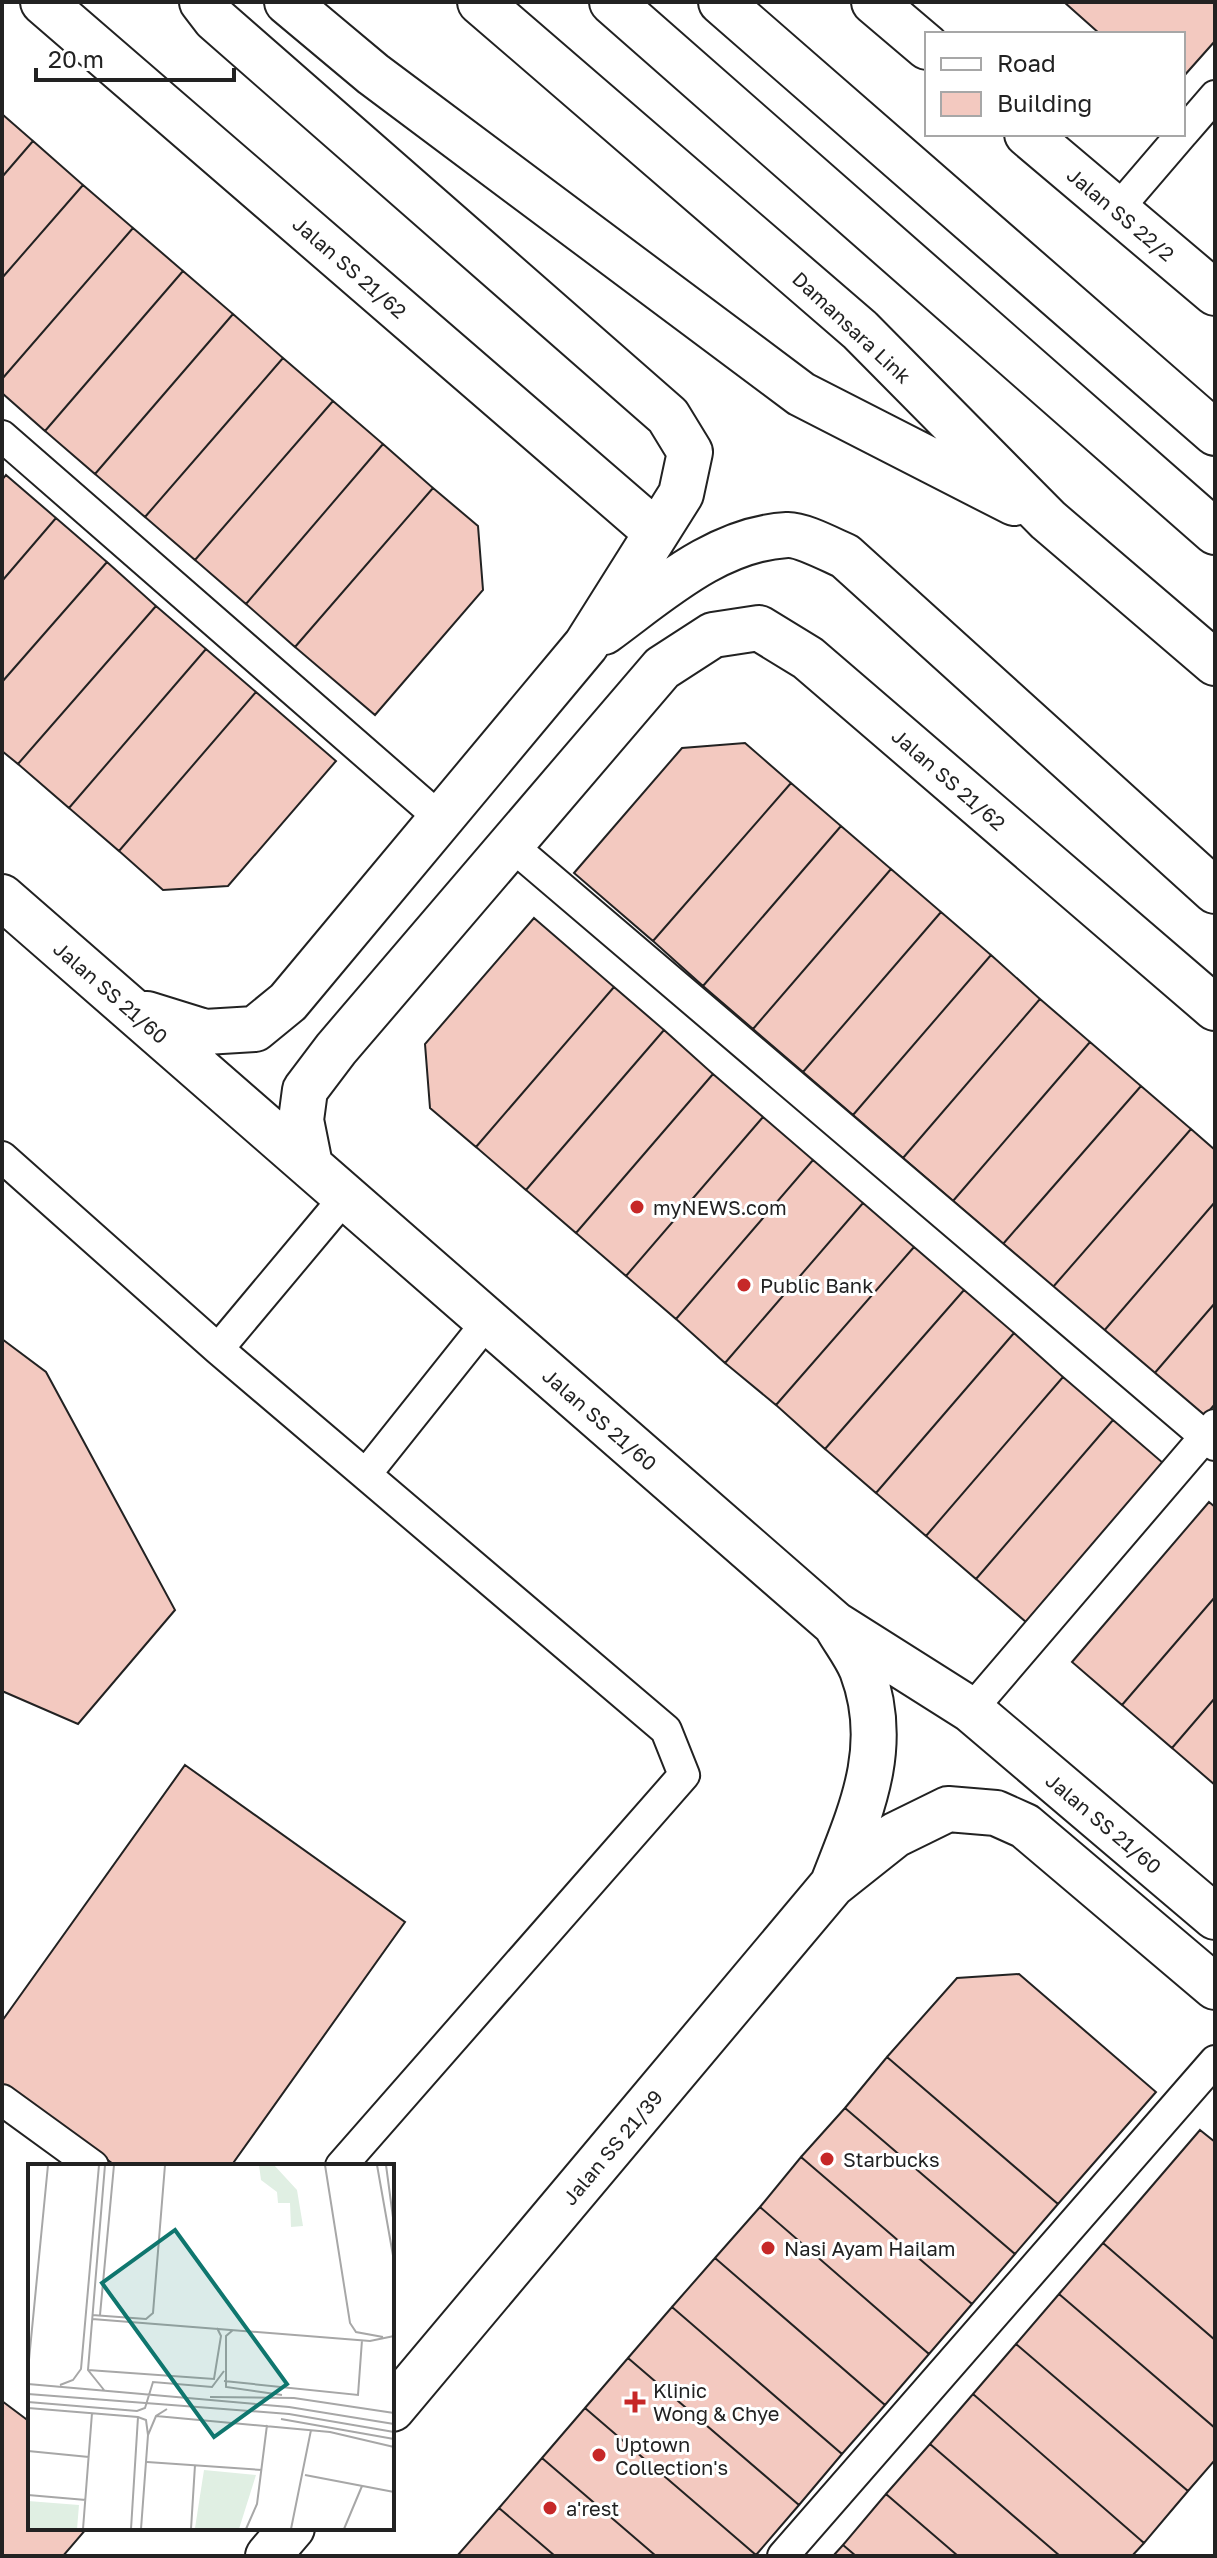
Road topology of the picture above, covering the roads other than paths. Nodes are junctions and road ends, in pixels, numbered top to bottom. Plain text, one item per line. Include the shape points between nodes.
1 (43, 2) edge
2 (202, 2) edge
3 (287, 2) edge
4 (480, 2) edge
5 (612, 2) edge
6 (721, 2) edge
7 (874, 2) edge
8 (925, 45) edge
9 (1215, 96) edge
10 (1185, 131) edge
11 (1029, 136) edge
12 (1180, 136) edge
13 (1116, 211) junction
14 (1215, 293) edge
15 (1215, 433) edge
16 (2, 436) edge
17 (1048, 520) junction
18 (656, 532) junction
19 (1215, 532) edge
20 (586, 645) junction
21 (1215, 663) edge
22 (441, 819) junction
23 (511, 845) junction
24 (1215, 891) edge
25 (2, 897) edge
26 (1215, 1008) edge
27 (131, 1009) junction
28 (2, 1157) edge
29 (310, 1165) junction
30 (346, 1196) junction
31 (488, 1321) junction
32 (218, 1349) junction
33 (1212, 1436) edge
34 (366, 1474) junction
35 (835, 1624) junction
36 (971, 1710) junction
37 (832, 1885) junction
38 (1215, 1917) edge
39 (1215, 1987) edge
40 (1215, 2061) edge
41 (2, 2100) edge
42 (90, 2164) edge
43 (343, 2164) edge
44 (394, 2407) edge
45 (290, 2530) edge
46 (268, 2556) edge
47 (783, 2556) edge

1 - 18 main road, Jalan SS 21/62
2 - 18 main road via 215,19 668,416 690,452 681,494
3 - 17 main road via 373,74 801,394
4 - 17 main road, Damansara Link via 860,330
5 - 19 main road
6 - 15 main road
7 - 8 main road
9 - 10 lane
11 - 13 main road, Jalan SS 22/2
12 - 13 lane
13 - 14 main road, Jalan SS 22/2
16 - 22 lane
17 - 21 main road, Damansara Link
18 - 20 main road
20 - 22 main road
20 - 24 main road via 691,568 737,546 790,535 845,556
22 - 27 main road via 288,1002 255,1029 205,1032
23 - 26 main road, Jalan SS 21/62 via 662,668 713,635 759,628 808,658
23 - 29 main road, Jalan SS 21/62 via 305,1090 301,1120
23 - 33 lane
25 - 27 main road, Jalan SS 21/60
27 - 29 main road, Jalan SS 21/60
28 - 32 lane
29 - 30 main road, Jalan SS 21/60
30 - 31 main road, Jalan SS 21/60
30 - 32 lane
31 - 34 lane
31 - 35 main road, Jalan SS 21/60
32 - 34 lane
33 - 36 lane
34 - 43 lane via 666,1730 684,1775
35 - 36 main road, Jalan SS 21/60
35 - 37 main road, Jalan SS 21/39 via 861,1668 876,1738 865,1801
36 - 38 main road, Jalan SS 21/60
37 - 39 main road, Jalan SS 21/39 via 895,1835 948,1809 996,1813 1025,1826
37 - 44 main road, Jalan SS 21/39
40 - 47 lane
41 - 42 lane
45 - 46 main road

